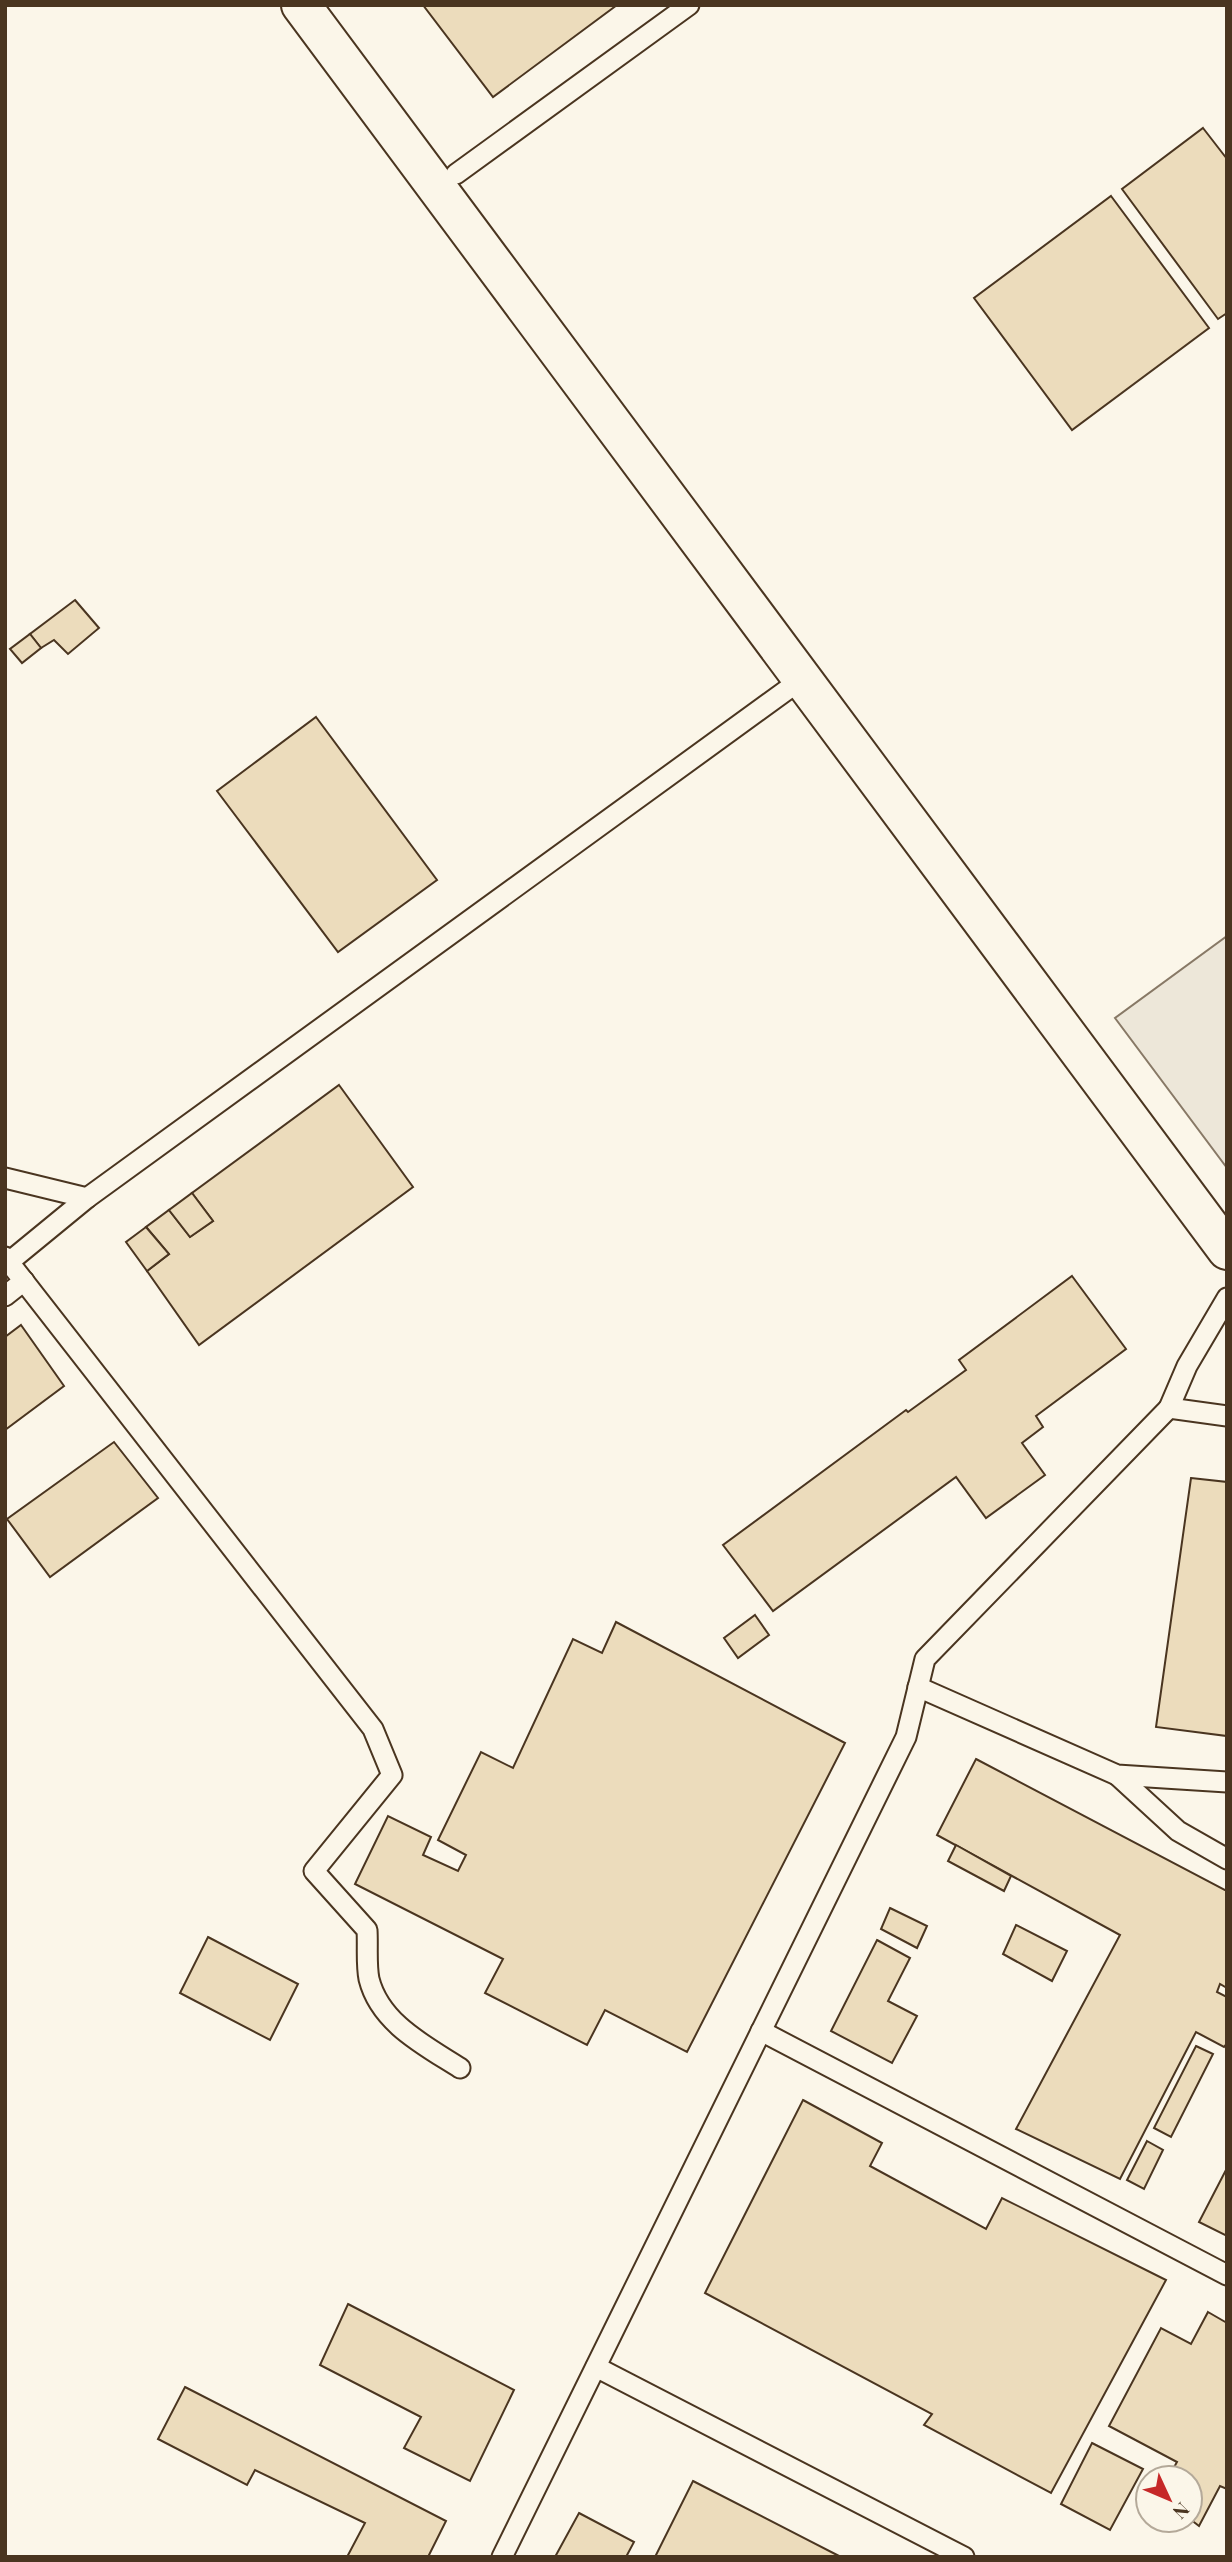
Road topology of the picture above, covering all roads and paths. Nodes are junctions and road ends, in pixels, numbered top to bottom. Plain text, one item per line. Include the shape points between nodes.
1 (301, 5) edge
2 (689, 5) edge
3 (456, 174) dead end
4 (802, 679) junction
5 (5, 1178) edge
6 (87, 1198) junction
7 (1227, 1250) edge
8 (7, 1260) edge
9 (24, 1281) junction
10 (5, 1296) edge
11 (1227, 1298) edge
12 (1169, 1408) junction
13 (1227, 1416) edge
14 (918, 1687) junction
15 (1117, 1774) junction
16 (1227, 1782) edge
17 (1227, 1858) edge
18 (761, 2031) junction
19 (460, 2068) dead end
20 (1227, 2274) edge
21 (596, 2367) junction
22 (502, 2557) edge
23 (964, 2557) edge

1 - 4 street
2 - 3 lane
4 - 6 lane
4 - 7 street
5 - 6 lane
6 - 8 lane
8 - 9 lane
9 - 10 lane
9 - 19 lane via 373,1729 392,1775 313,1871 367,1930 369,1978 380,2007 408,2035
11 - 12 lane via 1187,1366
12 - 13 lane
12 - 14 lane via 925,1659
14 - 15 lane
14 - 18 lane via 906,1737
15 - 16 lane
15 - 17 lane via 1178,1831
18 - 20 lane
18 - 21 lane
21 - 22 lane
21 - 23 lane

